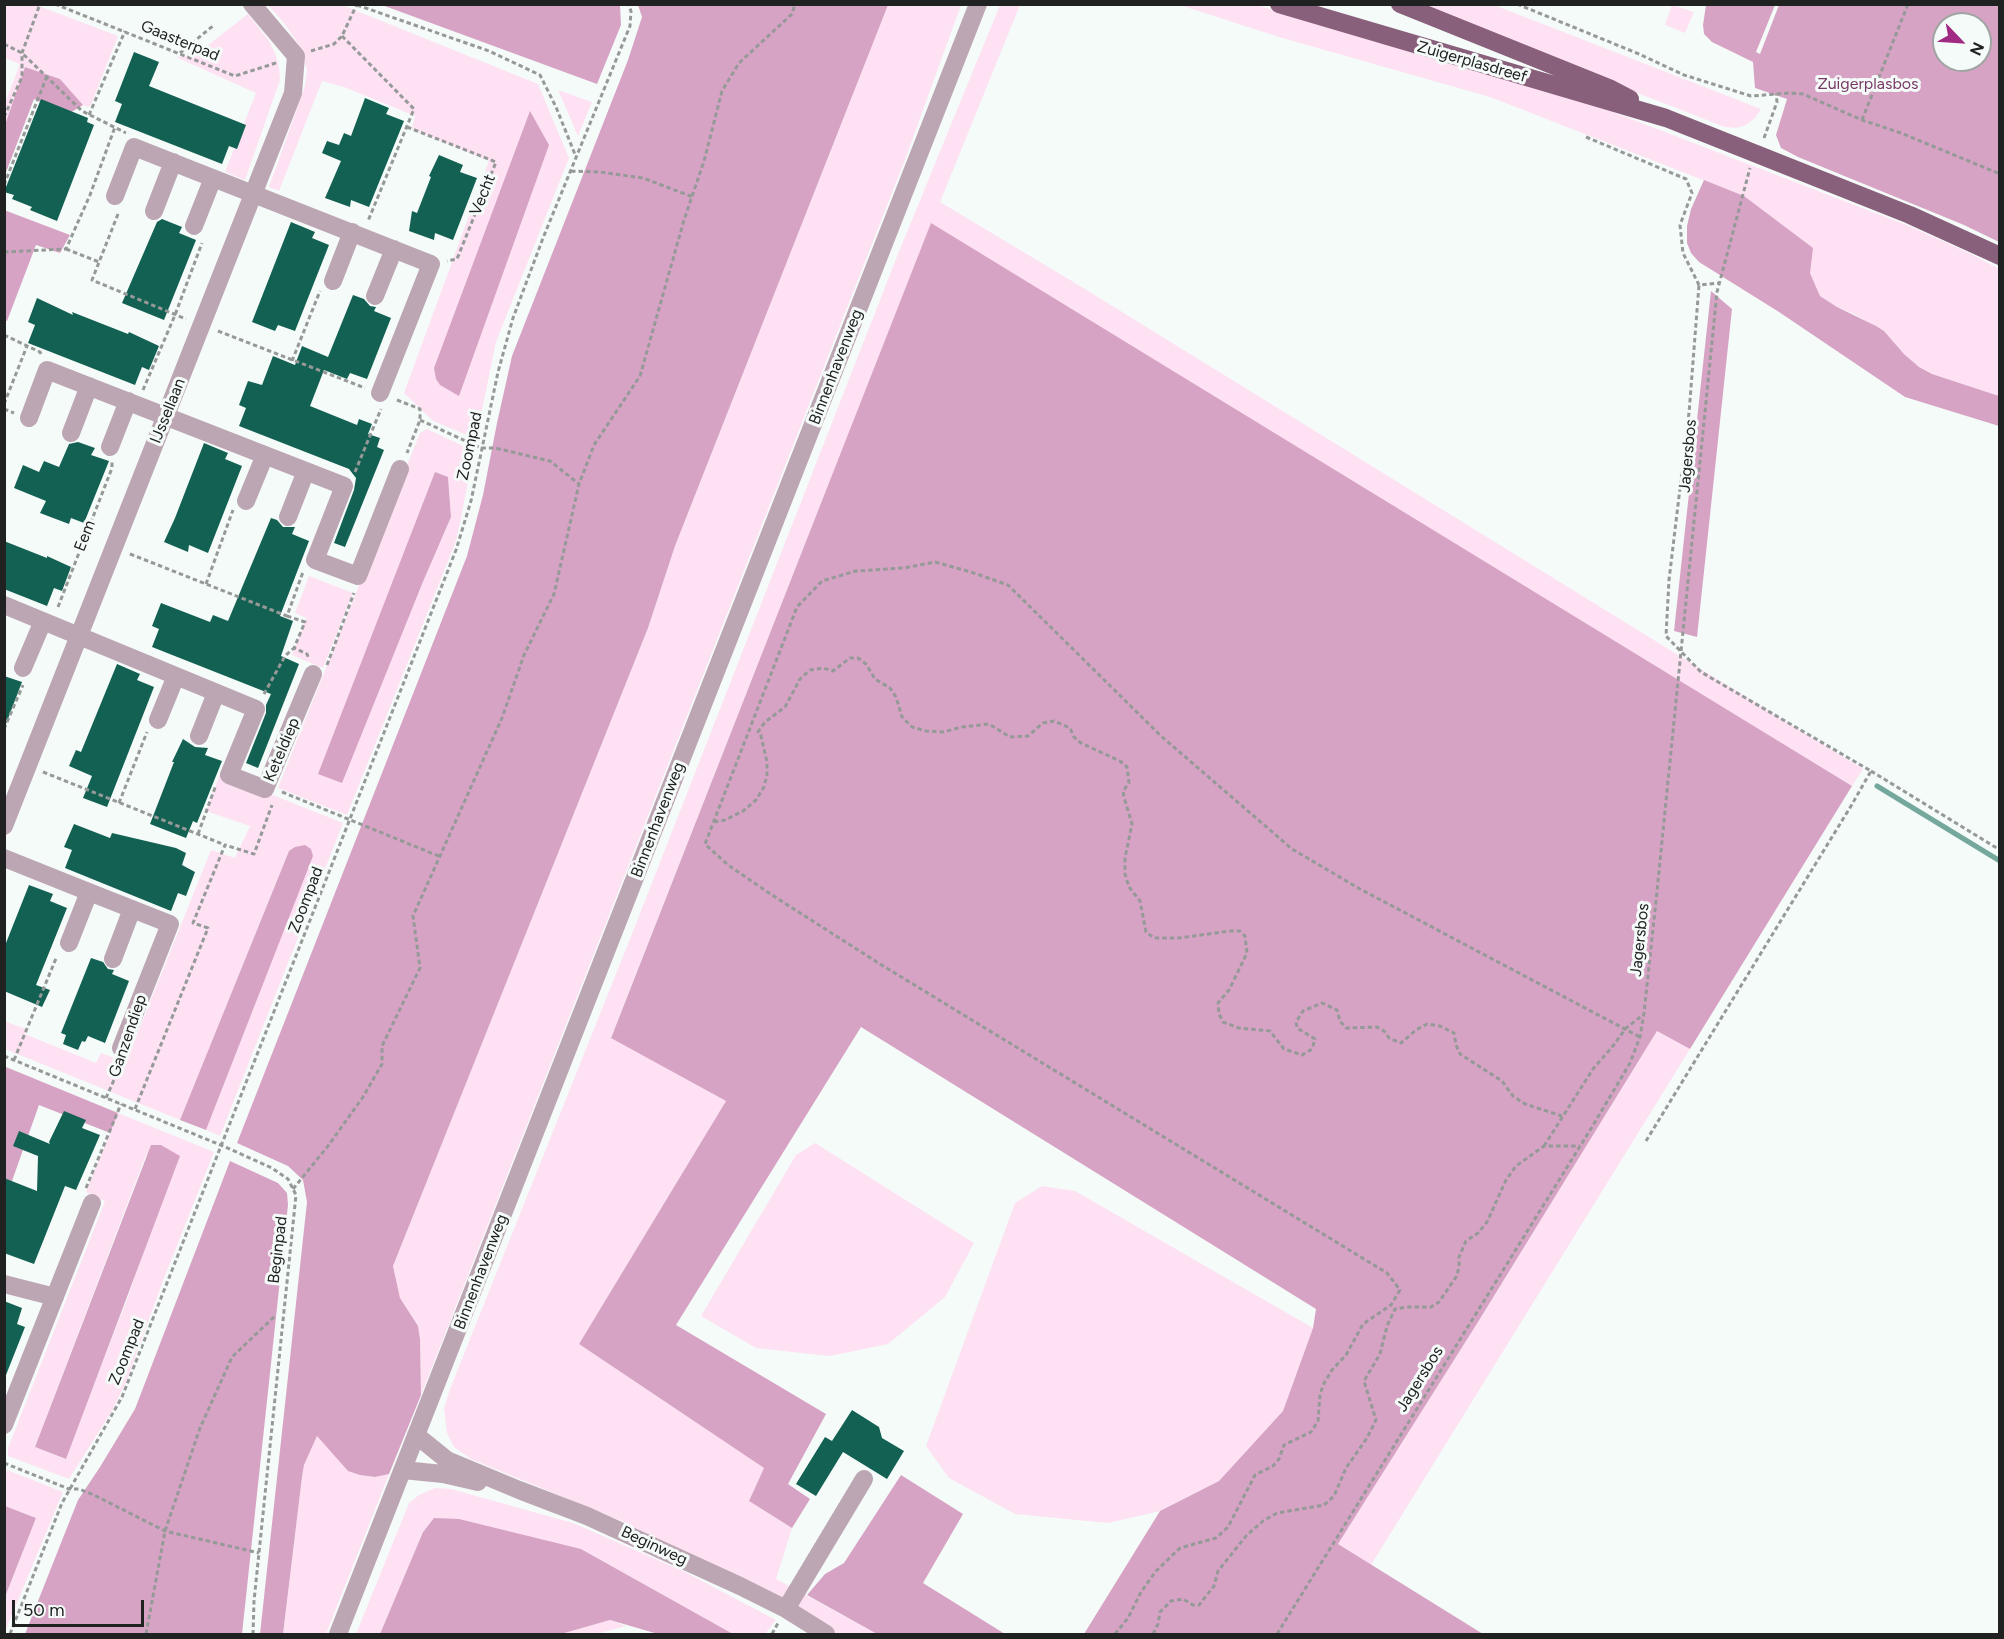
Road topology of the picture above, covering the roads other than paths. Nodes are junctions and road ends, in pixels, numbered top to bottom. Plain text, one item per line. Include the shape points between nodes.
1 (252, 4) edge
2 (978, 4) edge
3 (1279, 4) edge
4 (1400, 4) edge
5 (1666, 118) junction
6 (173, 162) junction
7 (213, 178) junction
8 (253, 194) junction
9 (114, 196) road end
10 (154, 211) dead end
11 (194, 226) road end
12 (357, 234) junction
13 (394, 249) junction
14 (2000, 256) edge
15 (333, 281) road end
16 (375, 296) dead end
17 (89, 386) junction
18 (384, 395) road end
19 (132, 403) junction
20 (166, 416) junction
21 (29, 418) road end
22 (71, 433) dead end
23 (110, 447) road end
24 (265, 455) junction
25 (400, 469) road end
26 (306, 471) junction
27 (246, 501) road end
28 (288, 517) dead end
29 (4, 605) edge
30 (47, 623) junction
31 (79, 636) junction
32 (23, 669) road end
33 (313, 674) road end
34 (176, 676) junction
35 (216, 693) junction
36 (158, 720) road end
37 (198, 736) dead end
38 (4, 826) edge
39 (4, 858) edge
40 (89, 892) junction
41 (132, 909) junction
42 (69, 943) road end
43 (113, 959) dead end
44 (121, 1048) road end
45 (92, 1203) road end
46 (4, 1284) edge
47 (55, 1297) junction
48 (4, 1425) edge
49 (417, 1435) junction
50 (403, 1470) junction
51 (864, 1479) dead end
52 (519, 1490) junction
53 (786, 1609) junction
54 (338, 1635) edge
55 (826, 1635) edge

1 - 8 street, IJssellaan via 296,56 293,93
2 - 49 street, Binnenhavenweg
3 - 5 main road, Zuigerplasdreef
4 - 5 main road, Zuigerplasdreef via 1609,88
5 - 14 main road, Zuigerplasdreef via 1929,223
6 - 7 street
6 - 9 street via 134,147
6 - 10 street
7 - 8 street
7 - 11 street
8 - 12 street
8 - 20 street, IJssellaan
12 - 13 street
12 - 15 street
13 - 16 street
13 - 18 street via 431,264
17 - 19 street
17 - 21 street via 47,370
17 - 22 street
19 - 20 street
19 - 23 street
20 - 24 street
20 - 31 street, IJssellaan
24 - 26 street
24 - 27 street
25 - 26 street via 358,576 315,560 344,486
26 - 28 street
29 - 30 street
30 - 31 street
30 - 32 street
31 - 34 street
31 - 38 street, IJssellaan
33 - 35 street, Keteldiep via 272,788 265,789 229,774 256,709
34 - 35 street
34 - 36 street
35 - 37 street
39 - 40 street, Ganzendiep
40 - 41 street, Ganzendiep
40 - 42 street
41 - 43 street
41 - 44 street, Ganzendiep via 170,924
45 - 47 street
46 - 47 street
47 - 48 street
49 - 50 street, Binnenhavenweg
49 - 52 street, Beginweg via 447,1460
50 - 52 street, Beginweg
50 - 54 street, Binnenhavenweg
51 - 53 street
52 - 53 street, Beginweg via 587,1515
53 - 55 street, Beginweg

